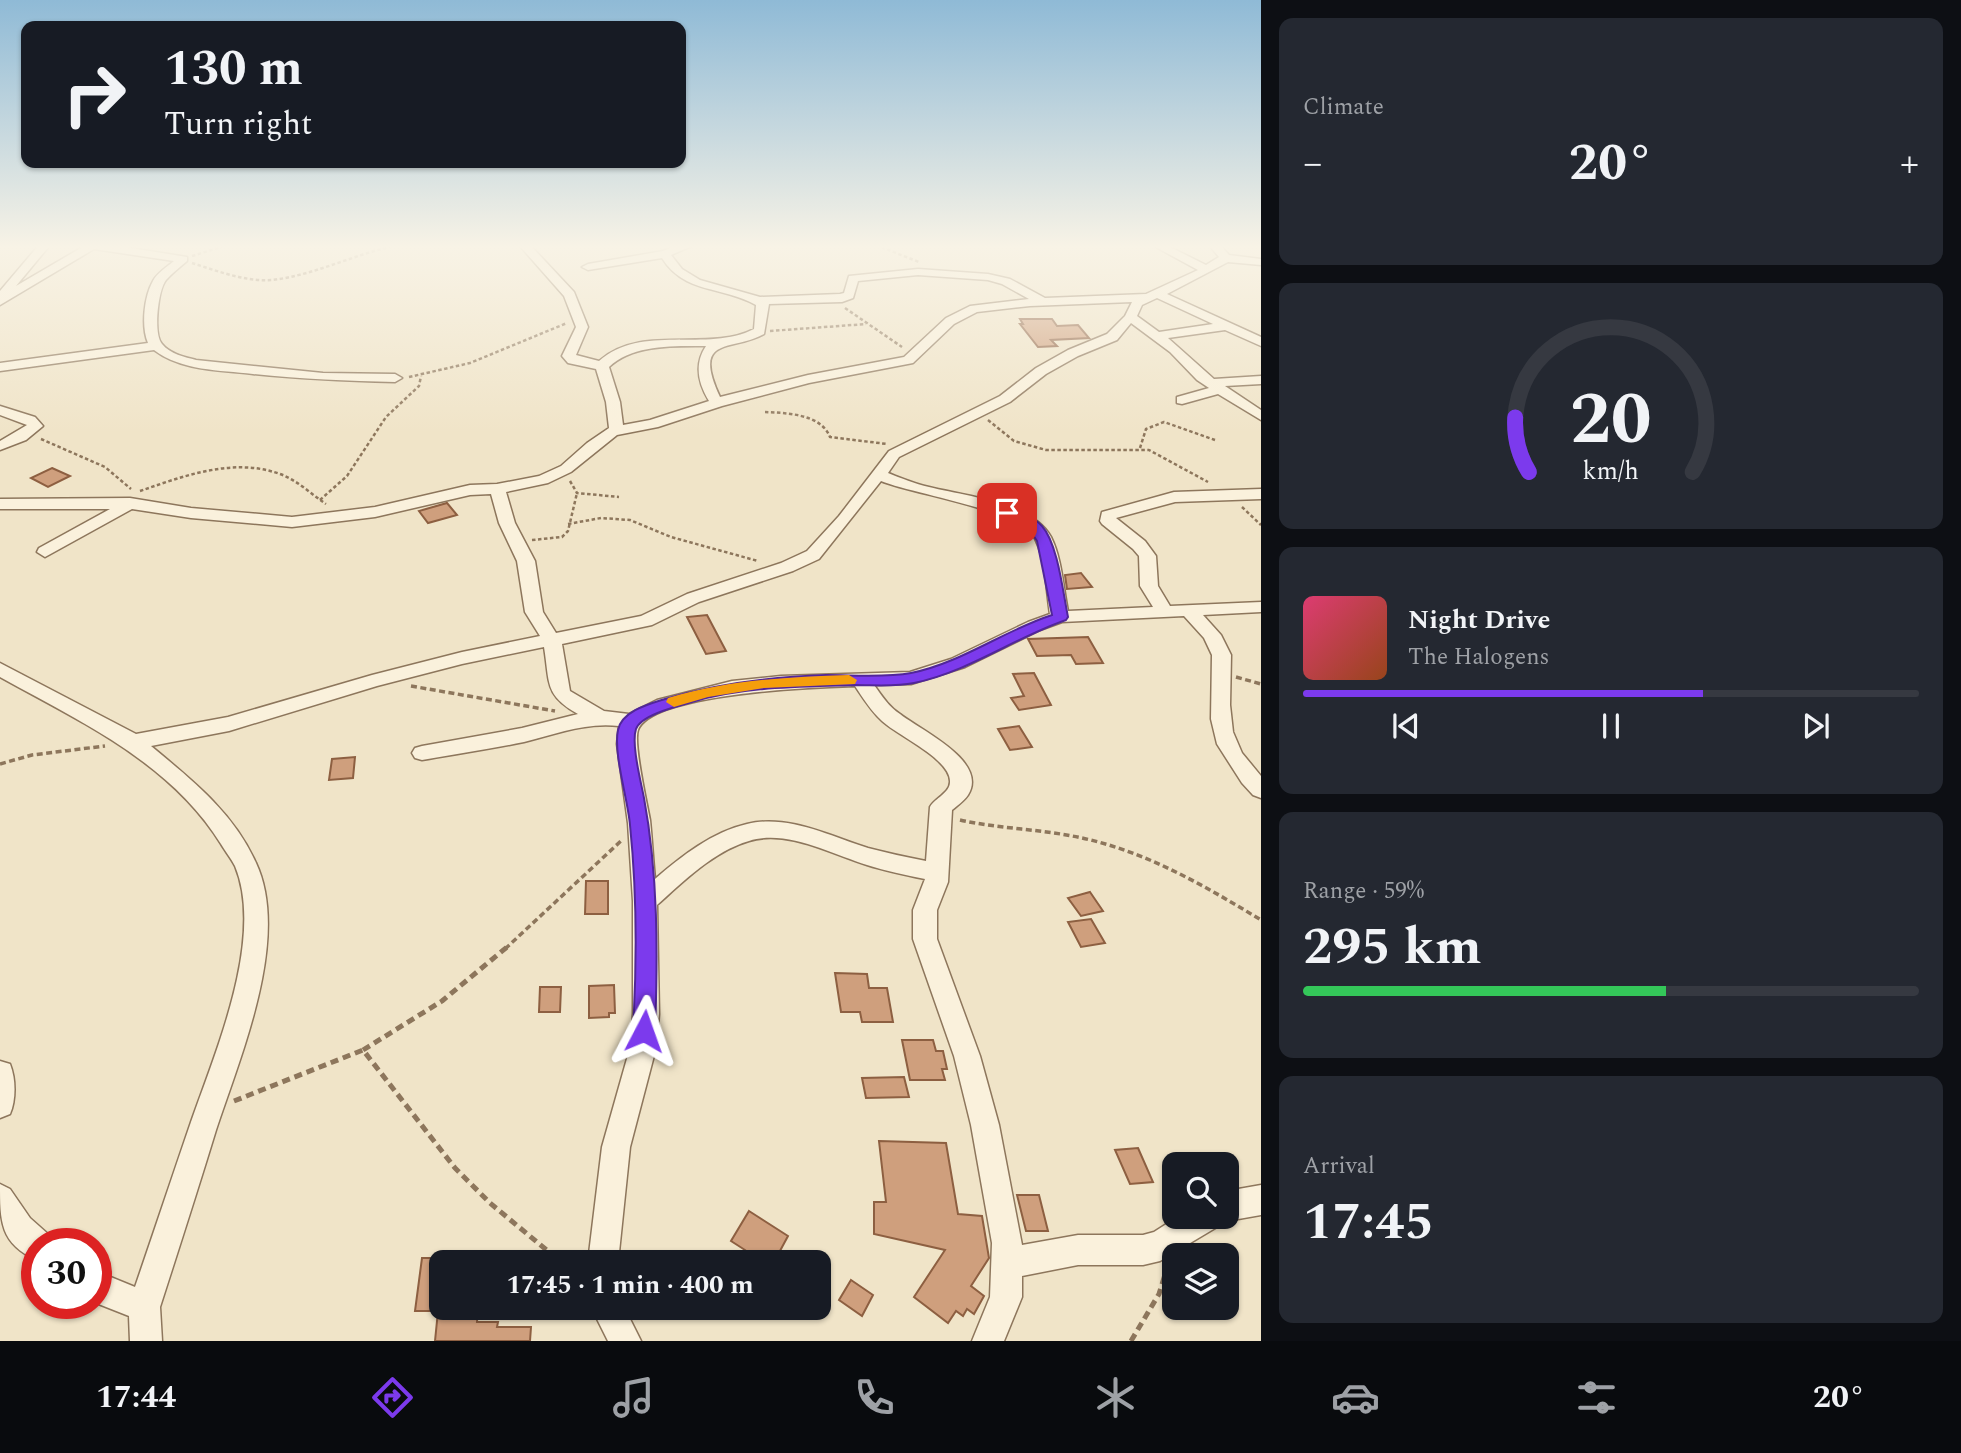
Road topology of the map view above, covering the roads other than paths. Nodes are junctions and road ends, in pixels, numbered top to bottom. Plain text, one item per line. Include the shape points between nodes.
1 (152, 308) edge
2 (573, 308) edge
3 (763, 308) edge
4 (984, 308) edge
5 (1135, 308) edge
6 (1181, 308) edge
7 (1130, 317) junction
8 (1226, 326) junction
9 (1158, 336) junction
10 (719, 342) junction
11 (1261, 342) edge
12 (156, 346) junction
13 (602, 366) junction
14 (0, 367) edge
15 (395, 378) road end
16 (1261, 380) edge
17 (1216, 386) junction
18 (1182, 400) dead end
19 (717, 403) junction
20 (0, 410) edge
21 (1261, 416) edge
22 (617, 431) junction
23 (0, 446) edge
24 (878, 475) junction
25 (497, 489) junction
26 (1261, 494) edge
27 (132, 498) junction
28 (0, 504) edge
29 (46, 552) dead end
30 (1261, 607) edge
31 (1189, 611) junction
32 (1165, 612) junction
33 (1060, 617) junction
34 (552, 641) junction
35 (0, 669) edge
36 (861, 680) junction
37 (590, 719) junction
38 (633, 721) junction
39 (133, 742) junction
40 (422, 753) dead end
41 (1261, 790) edge
42 (935, 872) junction
43 (645, 901) junction
44 (0, 1073) edge
45 (0, 1105) edge
46 (0, 1199) edge
47 (1261, 1200) edge
48 (1239, 1204) edge
49 (1188, 1229) edge
50 (21, 1231) edge
51 (604, 1250) edge
52 (1007, 1263) junction
53 (112, 1294) edge
54 (144, 1307) junction
55 (614, 1320) edge
56 (146, 1341) edge
57 (625, 1341) edge
58 (988, 1341) edge

1 - 12 street
2 - 13 street via 582,327 569,356
3 - 10 street via 761,331
4 - 19 street via 958,315 917,354 897,363 808,379
5 - 7 street
6 - 8 street
7 - 9 street
7 - 24 street via 1112,337 1073,353 1005,399 894,454
8 - 9 street
8 - 11 street
9 - 17 street
10 - 13 street via 633,349 607,358
10 - 19 street via 710,352 704,377
12 - 14 street
12 - 15 street via 173,358 197,364 323,377
13 - 22 street
16 - 17 street
17 - 18 street
17 - 21 street
19 - 22 street
20 - 23 street via 36,426
22 - 25 street via 555,475
24 - 33 street via 1007,513 1037,528 1047,552
24 - 34 street via 813,555 693,598 646,621
25 - 27 street via 292,522 191,513
25 - 34 street via 526,561 534,612
26 - 32 street via 1163,499 1108,515 1108,521 1147,556 1149,586
27 - 28 street
27 - 29 street via 115,514
30 - 31 street
31 - 32 street
31 - 41 street via 1220,650 1220,729 1238,764
32 - 33 street
33 - 36 street via 958,663 911,678
34 - 37 street via 561,693
34 - 39 street via 384,678 229,724
35 - 39 street
36 - 38 street via 764,683 707,692 645,712
36 - 42 street via 893,720 951,761 962,787 944,802
37 - 38 street
37 - 40 street
38 - 43 street via 626,730
39 - 54 street via 195,794 246,865 254,899 255,941 246,998
42 - 43 street via 802,835 760,831 734,836 692,862
42 - 52 street via 936,882 925,910 925,939 967,1056 985,1125
43 - 51 street via 643,1048 616,1147
44 - 45 street
46 - 50 street
47 - 48 street
49 - 52 street via 1170,1242 1143,1250 1078,1250
52 - 58 street via 1006,1297
53 - 54 street
54 - 56 street
55 - 57 street

